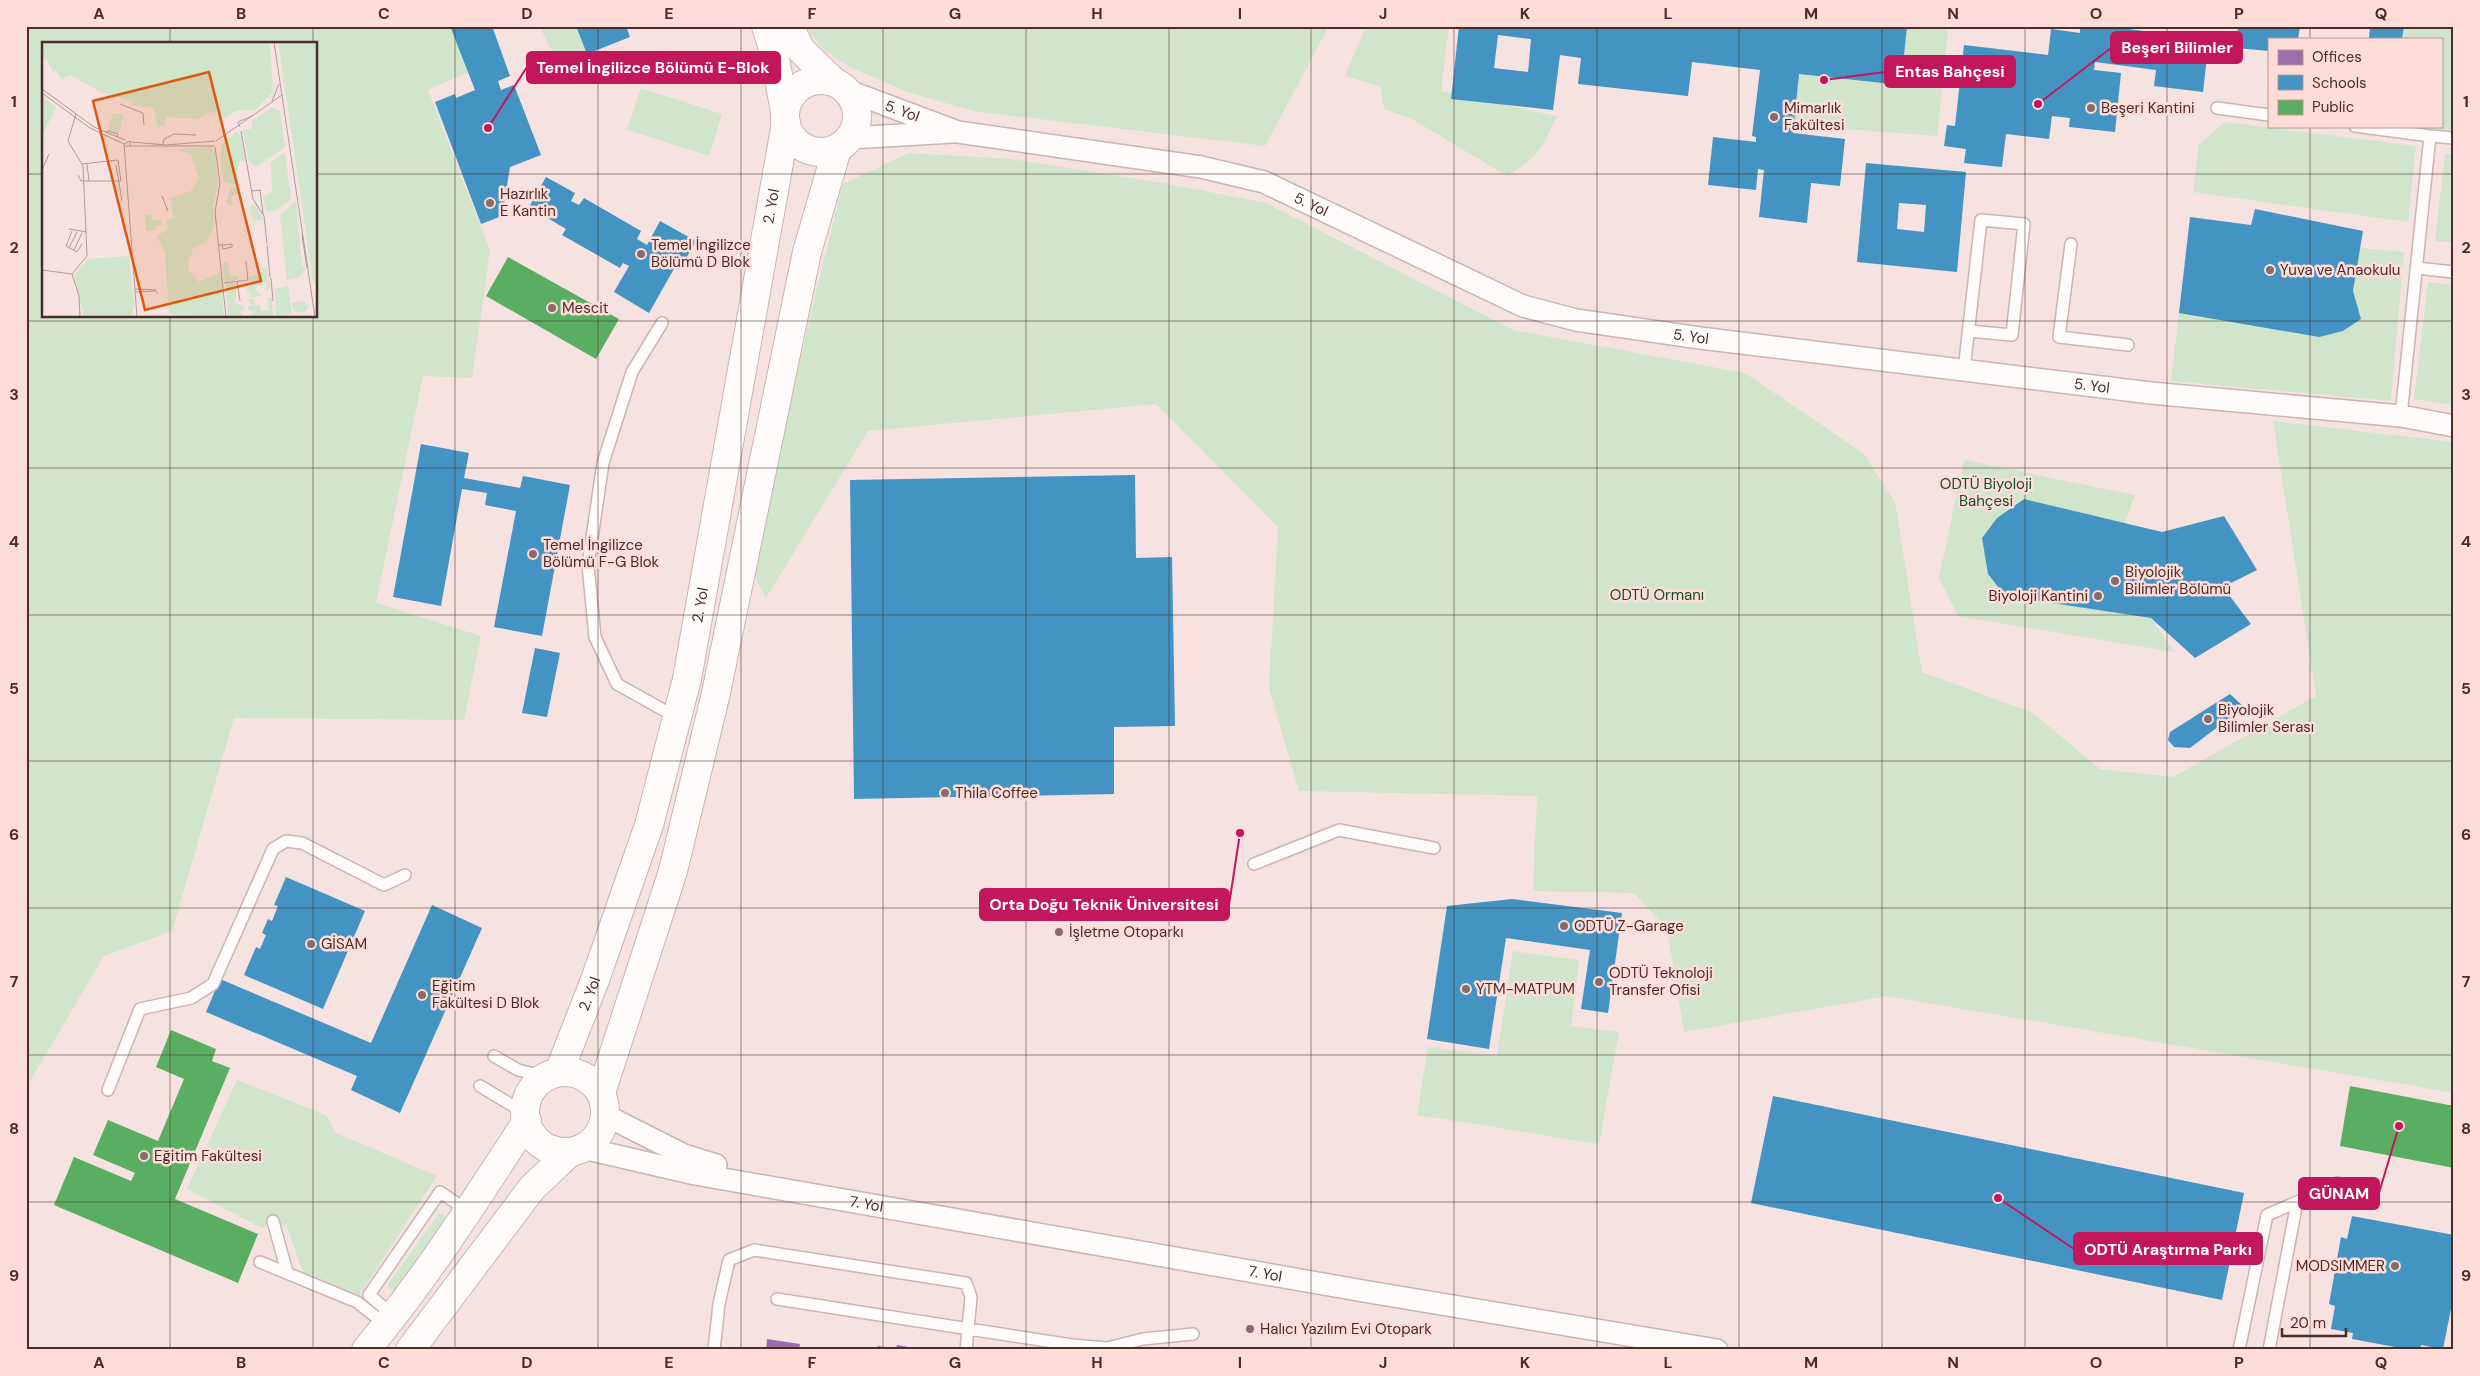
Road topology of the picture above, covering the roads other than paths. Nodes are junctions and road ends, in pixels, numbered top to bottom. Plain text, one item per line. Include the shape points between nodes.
1 (766, 26) edge
2 (789, 26) edge
3 (840, 86) junction
4 (2217, 108) dead end
5 (2268, 115) edge
6 (785, 117) junction
7 (2370, 128) edge
8 (958, 132) junction
9 (2430, 136) junction
10 (2454, 138) edge
11 (844, 144) junction
12 (2071, 244) dead end
13 (2416, 268) junction
14 (2454, 272) edge
15 (662, 323) dead end
16 (1969, 330) junction
17 (2128, 345) dead end
18 (1964, 370) junction
19 (2400, 416) junction
20 (2454, 426) edge
21 (678, 718) junction
22 (1434, 848) dead end
23 (1254, 864) dead end
24 (405, 875) dead end
25 (494, 1056) dead end
26 (553, 1074) junction
27 (480, 1086) dead end
28 (108, 1090) dead end
29 (603, 1104) junction
30 (526, 1117) junction
31 (576, 1150) junction
32 (2337, 1184) dead end
33 (813, 1193) junction
34 (2297, 1202) junction
35 (273, 1221) dead end
36 (260, 1262) dead end
37 (287, 1272) junction
38 (778, 1299) dead end
39 (390, 1321) junction
40 (969, 1329) junction
41 (1193, 1334) dead end
42 (366, 1350) edge
43 (410, 1350) edge
44 (714, 1350) edge
45 (966, 1350) edge
46 (1717, 1350) edge
47 (2239, 1350) edge
48 (2269, 1350) edge

1 - 6 street, 2. Yol via 774,48
2 - 3 street via 801,50
3 - 6 street, 2. Yol via 824,80 803,85 788,100
3 - 8 street, 5. Yol
3 - 11 street via 853,98 858,118
4 - 5 lane
6 - 11 street, 2. Yol via 789,134 805,149 816,152
6 - 21 street, 2. Yol
7 - 9 lane
8 - 11 street, 5. Yol
8 - 18 street, 5. Yol via 1200,167 1264,182 1523,306 1576,320
9 - 10 lane
9 - 13 lane
11 - 29 street via 807,252 718,684 673,871
12 - 17 lane via 2059,337
13 - 14 lane
13 - 19 lane
15 - 21 lane via 632,372 603,463 588,565 595,637 617,684
16 - 16 lane via 1981,220 2024,224 2012,335
16 - 18 lane
18 - 19 street, 5. Yol via 2152,393
19 - 20 street, 5. Yol
21 - 26 street, 2. Yol via 649,825 595,980
22 - 23 lane via 1339,830
24 - 28 lane via 384,886 302,843 286,841 273,849 213,984 190,998 140,1009
25 - 26 lane via 518,1070
26 - 29 street via 571,1072 583,1076 593,1083
26 - 30 street, 2. Yol via 536,1084 529,1095
27 - 30 lane
29 - 31 street via 601,1130 593,1140
29 - 33 street, 7. Yol via 684,1155
30 - 31 street via 531,1132 547,1148
30 - 39 street, 2. Yol via 468,1211
31 - 33 street, 7. Yol
31 - 43 street via 532,1188
32 - 34 lane
33 - 46 street, 7. Yol
34 - 47 lane via 2267,1215
34 - 48 lane
35 - 37 lane
36 - 37 lane
37 - 39 lane via 358,1302
38 - 40 lane
39 - 42 street, 2. Yol
40 - 41 lane via 1107,1348 1143,1339
40 - 44 lane via 970,1297 966,1283 754,1250 729,1260
40 - 45 lane

